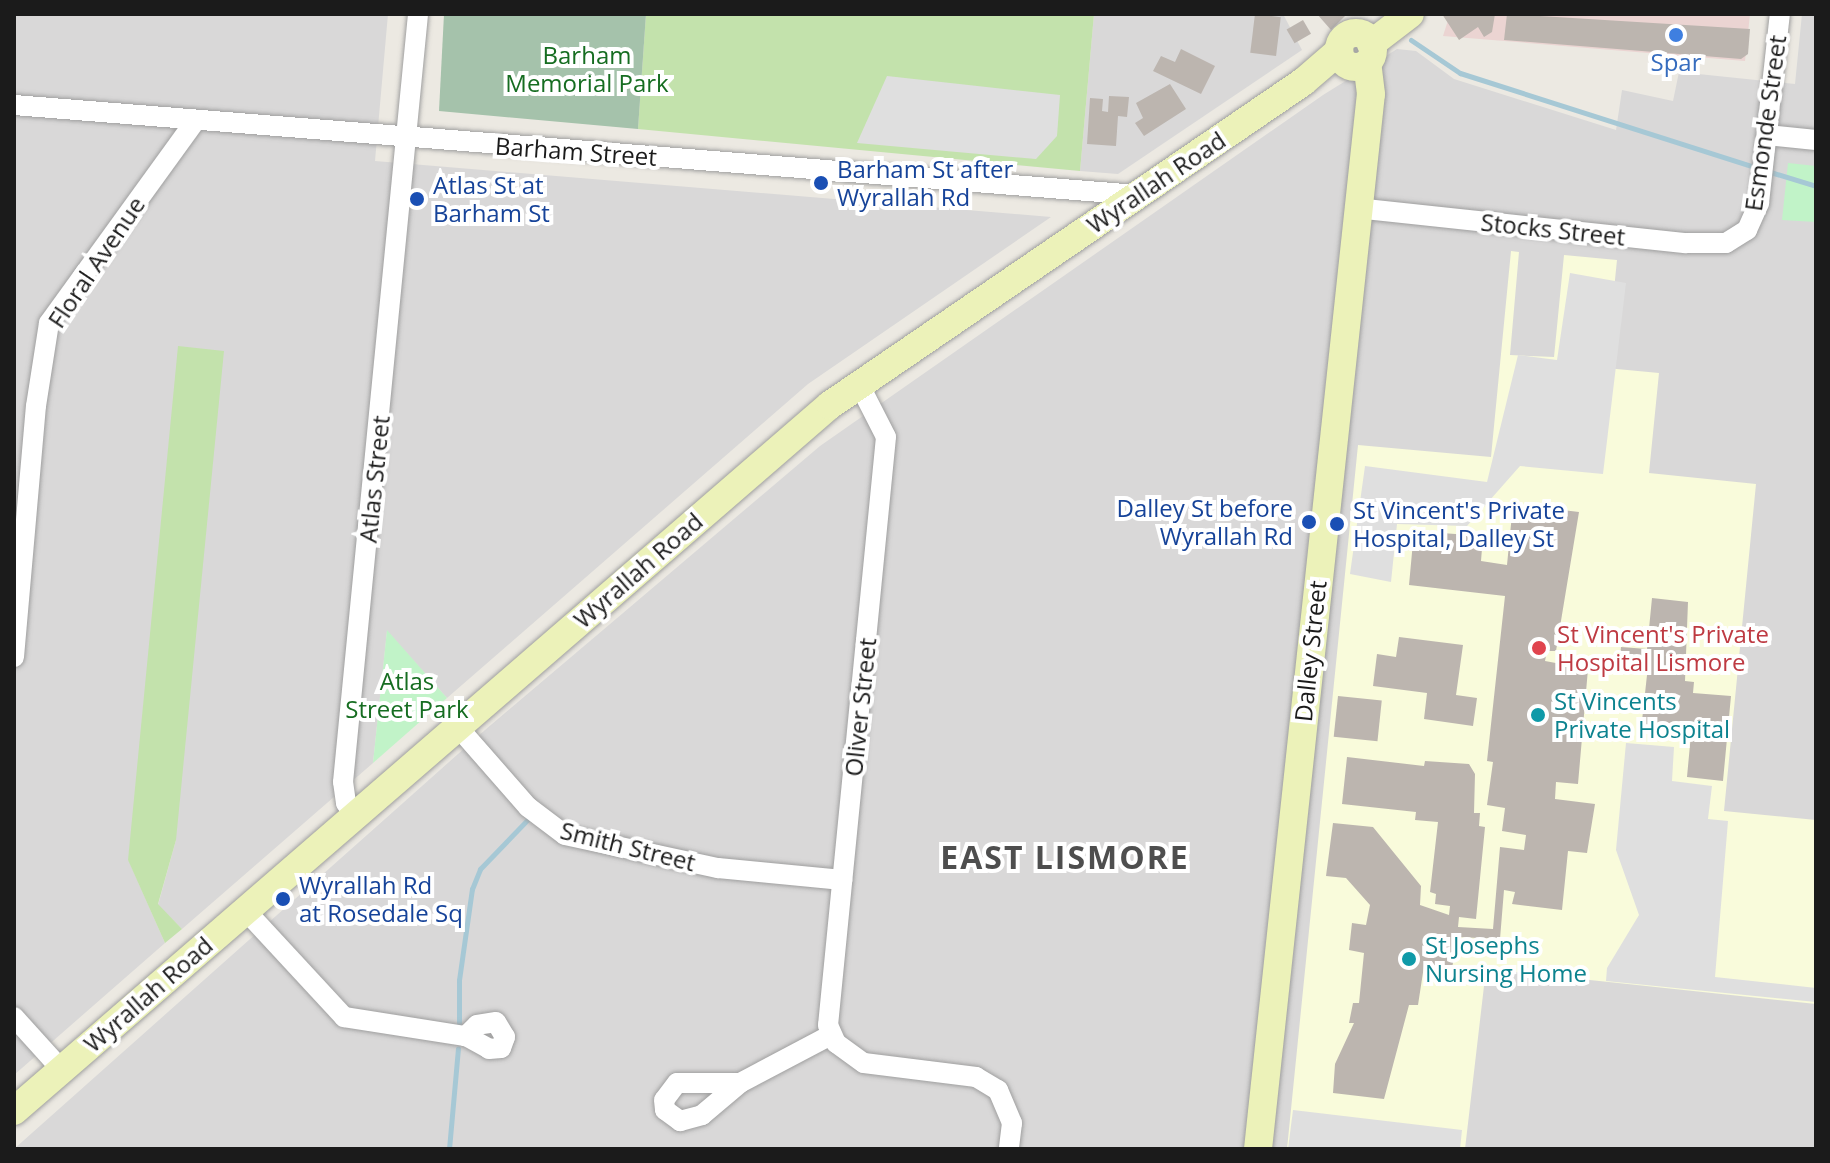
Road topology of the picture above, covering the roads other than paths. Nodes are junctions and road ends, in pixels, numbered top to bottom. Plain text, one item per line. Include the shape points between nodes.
1 (418, 14) edge
2 (1394, 14) edge
3 (1410, 14) edge
4 (1780, 14) edge
5 (1356, 54) junction
6 (14, 105) edge
7 (195, 121) junction
8 (1767, 135) junction
9 (408, 139) junction
10 (1816, 140) edge
11 (1137, 195) junction
12 (1356, 208) junction
13 (1747, 230) joint
14 (859, 384) junction
15 (21, 487) edge
16 (14, 657) edge
17 (457, 726) junction
18 (356, 816) junction
19 (842, 880) junction
20 (245, 910) junction
21 (14, 1017) edge
22 (831, 1035) junction
23 (466, 1036) dead end
24 (61, 1069) junction
25 (740, 1083) dead end
26 (14, 1111) edge
27 (1009, 1149) edge
28 (1258, 1149) edge

1 - 9 street, Atlas Street
2 - 5 main road, Wyrallah Road
3 - 5 main road, Wyrallah Road
4 - 8 street, Esmonde Street
5 - 11 main road, Wyrallah Road via 1303,82
5 - 12 main road, Dalley Street via 1371,94
6 - 7 street, Barham Street
7 - 9 street, Barham Street
7 - 15 street, Floral Avenue via 49,323
8 - 10 street
8 - 13 street, Esmonde Street via 1764,170
9 - 11 street, Barham Street
9 - 18 street, Atlas Street via 343,782 343,795
11 - 14 main road, Wyrallah Road
12 - 13 street, Stocks Street via 1686,243 1726,243
12 - 28 main road, Dalley Street
14 - 17 main road, Wyrallah Road
14 - 19 street, Oliver Street via 886,437
15 - 16 street, Floral Avenue
17 - 18 main road, Wyrallah Road
17 - 19 street, Smith Street via 528,807 565,835 718,868
18 - 20 main road, Wyrallah Road
19 - 22 street, Oliver Street via 829,982
20 - 23 street via 344,1017
20 - 24 main road, Wyrallah Road
21 - 24 street
22 - 25 street
22 - 27 street via 864,1063 976,1077 998,1090 1012,1123
24 - 26 main road, Wyrallah Road

